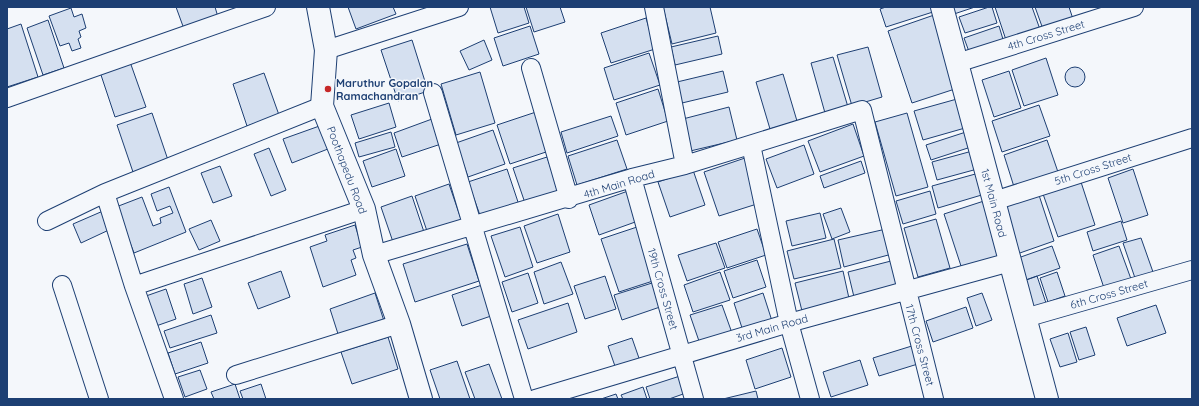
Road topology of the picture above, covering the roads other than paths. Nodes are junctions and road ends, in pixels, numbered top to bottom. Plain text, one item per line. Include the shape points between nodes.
1 (266, 7) edge
2 (318, 7) edge
3 (459, 7) edge
4 (654, 7) edge
5 (942, 7) edge
6 (1134, 7) edge
7 (326, 50) junction
8 (957, 63) junction
9 (531, 68) dead end
10 (433, 93) dead end
11 (7, 98) edge
12 (322, 106) junction
13 (862, 110) joint
14 (1192, 138) edge
15 (751, 145) junction
16 (685, 165) junction
17 (632, 178) junction
18 (105, 193) junction
19 (569, 199) junction
20 (994, 201) junction
21 (364, 209) junction
22 (47, 221) dead end
23 (472, 227) junction
24 (374, 255) junction
25 (1010, 262) junction
26 (1192, 270) edge
27 (62, 284) dead end
28 (134, 286) junction
29 (906, 291) junction
30 (1025, 318) junction
31 (789, 323) junction
32 (398, 324) junction
33 (681, 355) junction
34 (236, 375) dead end
35 (99, 399) edge
36 (174, 399) edge
37 (421, 399) edge
38 (524, 399) edge
39 (535, 399) edge
40 (694, 399) edge
41 (810, 399) edge
42 (934, 399) edge
43 (1047, 399) edge

1 - 11 street
2 - 7 street, Poothapedu Road
3 - 7 street
4 - 16 street
5 - 8 street, 1st Main Road
6 - 8 street, 4th Cross Street
7 - 12 street, Poothapedu Road
8 - 20 street, 1st Main Road
9 - 19 street
10 - 23 street
12 - 18 street
12 - 21 street, Poothapedu Road
13 - 15 street, 4th Main Road
13 - 29 street, 17th Cross Street
14 - 20 street, 5th Cross Street
15 - 16 street, 4th Main Road
15 - 31 street
16 - 17 street, 4th Main Road
17 - 19 street, 4th Main Road
17 - 33 street, 19th Cross Street
18 - 22 street
18 - 28 street
19 - 23 street, 4th Main Road
20 - 25 street, 1st Main Road
21 - 24 street, Poothapedu Road
21 - 28 street
23 - 24 street, 4th Main Road
23 - 38 street
24 - 32 street, Poothapedu Road
25 - 29 street, 3rd Main Road
25 - 30 street, 1st Main Road
26 - 30 street, 6th Cross Street
27 - 35 street
28 - 36 street
29 - 31 street, 3rd Main Road
29 - 42 street, 17th Cross Street
30 - 43 street, 1st Main Road
31 - 33 street, 3rd Main Road
31 - 41 street
32 - 34 street
32 - 37 street, Poothapedu Road
33 - 39 street, 3rd Main Road
33 - 40 street, 19th Cross Street

